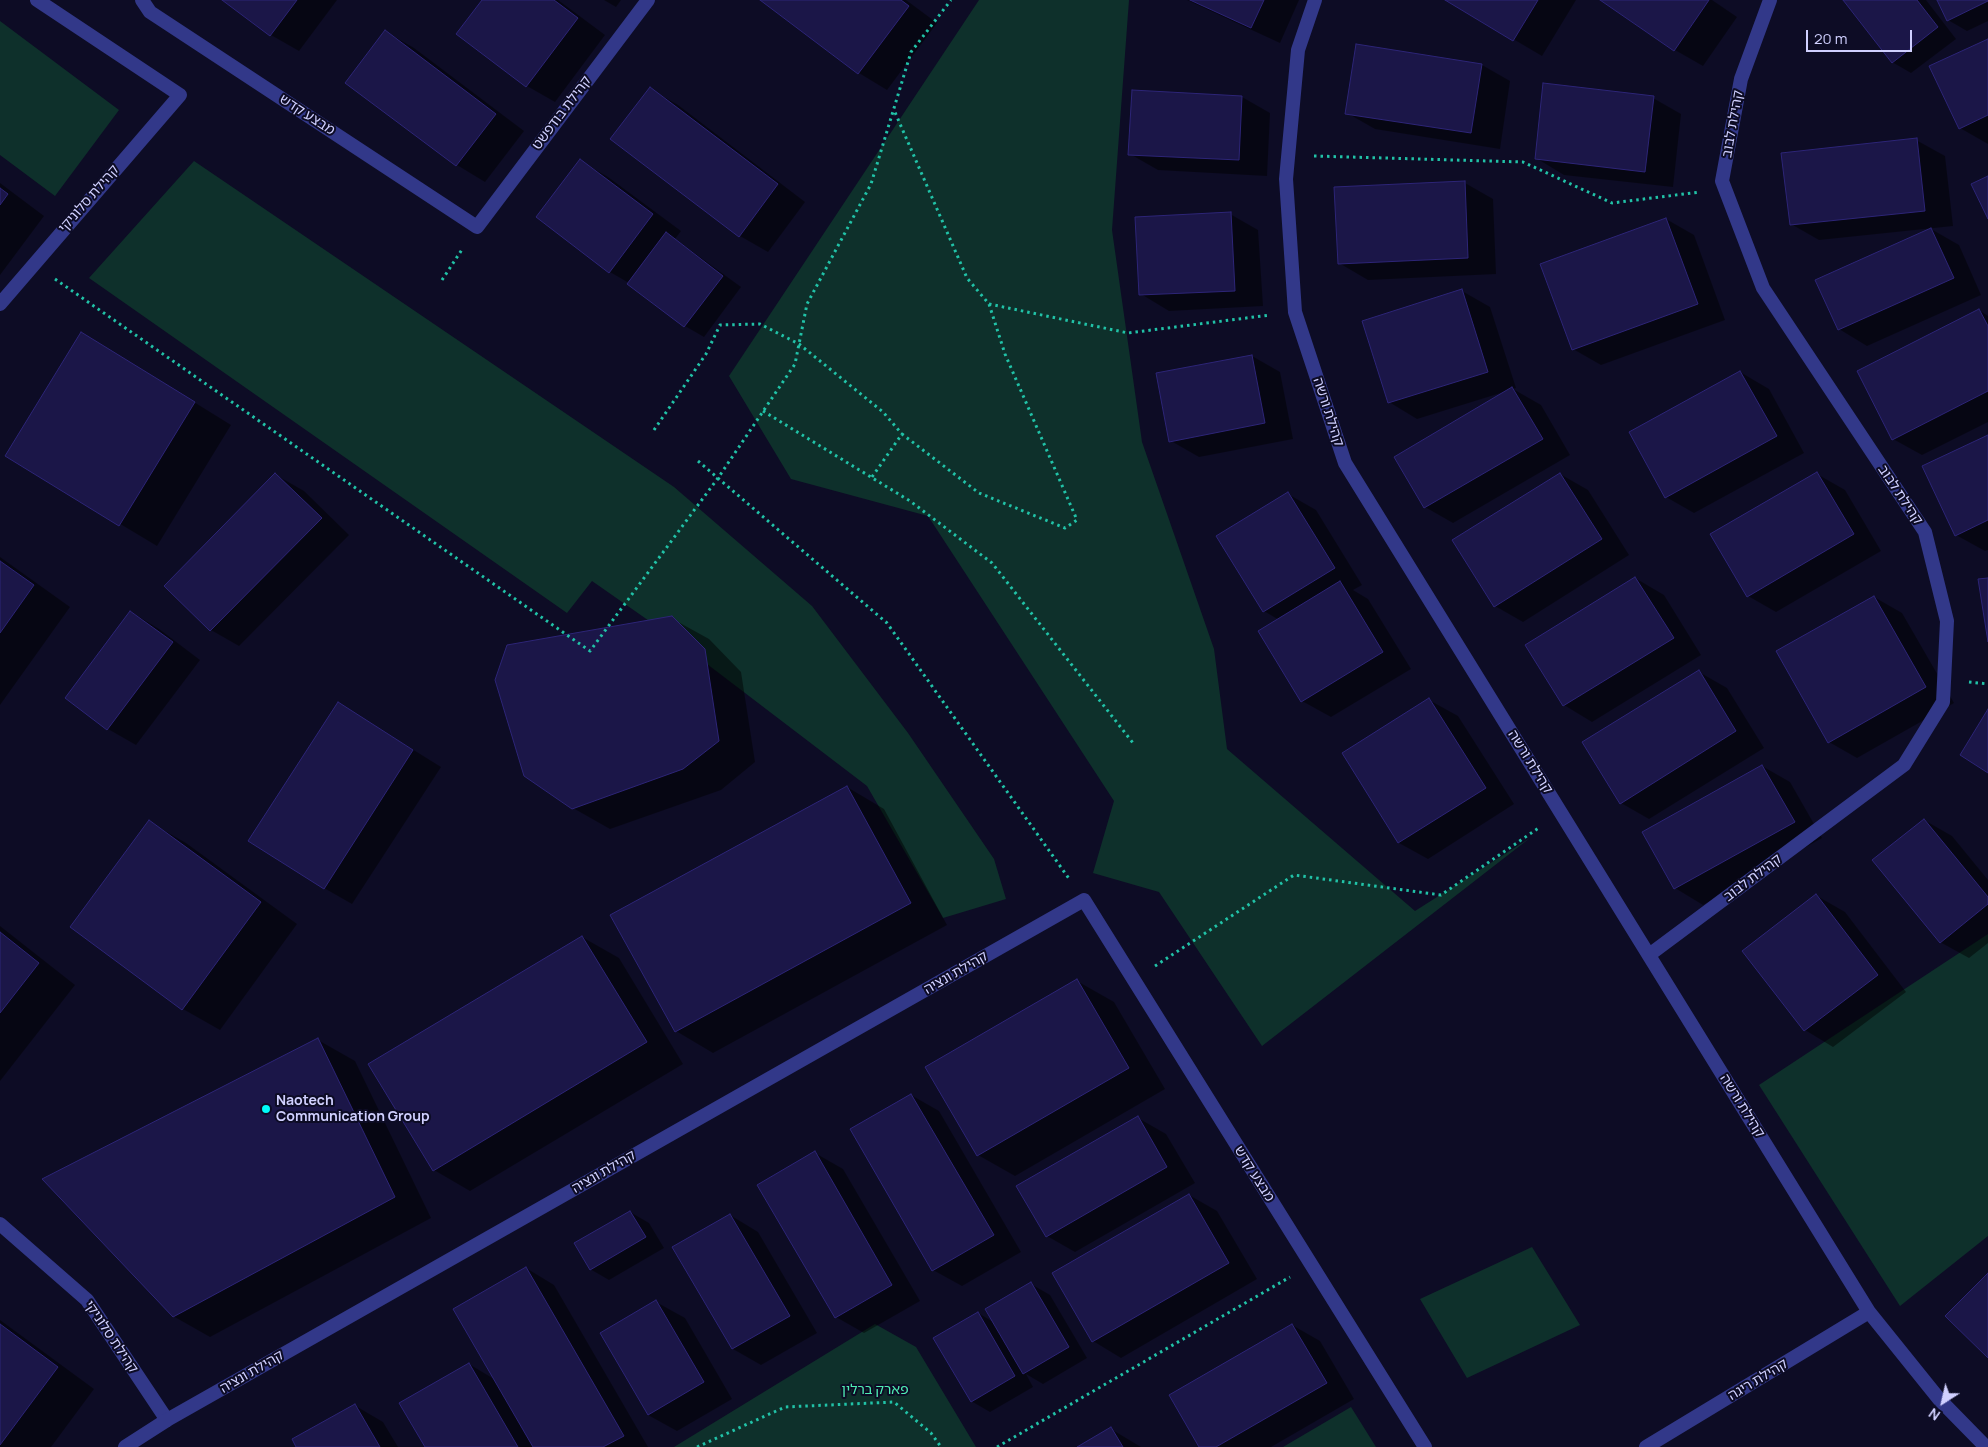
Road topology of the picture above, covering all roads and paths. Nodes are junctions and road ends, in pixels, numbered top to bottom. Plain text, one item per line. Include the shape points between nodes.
1 (36, 0) edge
2 (142, 0) edge
3 (648, 0) edge
4 (951, 0) edge
5 (1315, 0) edge
6 (1770, 0) edge
7 (894, 110) junction
8 (1288, 155) junction
9 (1726, 189) junction
10 (477, 227) junction
11 (33, 264) junction
12 (442, 280) dead end
13 (0, 304) edge
14 (989, 304) junction
15 (1295, 312) junction
16 (799, 344) junction
17 (763, 412) junction
18 (654, 430) dead end
19 (902, 434) junction
20 (698, 461) dead end
21 (718, 478) junction
22 (872, 478) junction
23 (1133, 743) dead end
24 (1561, 812) junction
25 (1084, 900) junction
26 (1649, 955) junction
27 (1134, 980) junction
28 (0, 1224) edge
29 (1311, 1265) junction
30 (1869, 1312) junction
31 (167, 1420) junction
32 (125, 1447) edge
33 (697, 1447) edge
34 (941, 1447) edge
35 (997, 1447) edge
36 (1425, 1447) edge
37 (1646, 1447) edge
38 (1986, 1447) edge

1 - 11 street, קהילת סלוניקי via 180,95
2 - 10 street, מבצע קדש via 150,12
3 - 10 street, קהילת בודפשט
4 - 7 path via 912,52
5 - 8 street, קהילת ורשה via 1298,50
6 - 9 street, קהילת לבוב via 1741,79 1722,181
7 - 14 path via 967,278
7 - 16 path via 871,184 807,304
8 - 9 path via 1523,162 1612,203
8 - 15 street, קהילת ורשה via 1286,180
9 - 26 street, קהילת לבוב via 1763,288 1925,532 1947,621 1943,702 1904,765
10 - 12 path
11 - 13 street, קהילת סלוניקי
11 - 21 path via 590,651
14 - 15 path via 1128,333
14 - 19 path via 1006,354 1077,520 1065,528 979,494
15 - 24 street, קהילת ורשה via 1346,463
16 - 17 path via 795,364
16 - 18 path via 760,324 720,325 706,354
16 - 19 path via 883,412
17 - 21 path
17 - 22 path
19 - 22 path
20 - 21 path
21 - 25 path via 887,623
22 - 23 path via 910,501 992,563
24 - 26 street, קהילת ורשה
24 - 27 path via 1441,895 1294,875
25 - 27 street, מבצע קדש
25 - 31 street, קהילת ונציה
26 - 30 street, קהילת ורשה
27 - 29 street, מבצע קדש
28 - 31 street, קהילת סלוניקי via 87,1300
29 - 35 path
29 - 36 street, מבצע קדש
30 - 37 street, קהילת ריגה
30 - 38 street, קהילת ורשה via 1938,1399
31 - 32 street, קהילת ונציה
33 - 34 path via 785,1407 894,1402 931,1433

